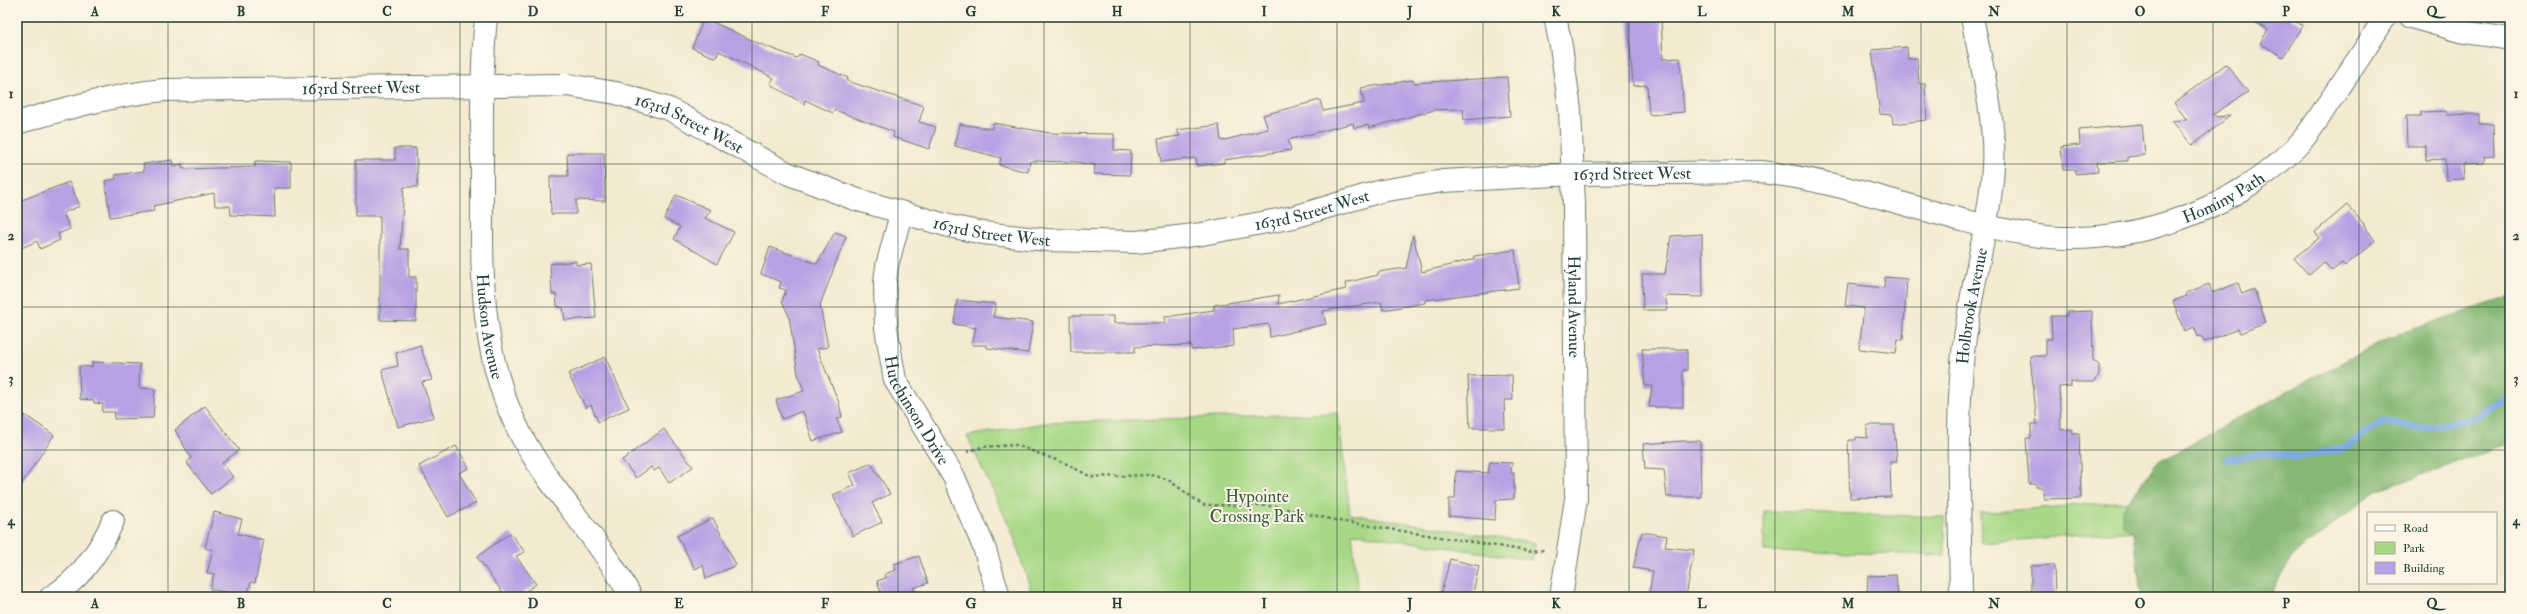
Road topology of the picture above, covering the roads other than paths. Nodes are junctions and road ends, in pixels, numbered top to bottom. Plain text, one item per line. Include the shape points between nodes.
1 (486, 17) edge
2 (1555, 17) edge
3 (1972, 17) edge
4 (2385, 17) edge
5 (2410, 17) edge
6 (2510, 39) edge
7 (482, 86) junction
8 (17, 124) edge
9 (1574, 174) junction
10 (901, 214) junction
11 (1986, 226) junction
12 (113, 521) dead end
13 (52, 597) edge
14 (631, 597) edge
15 (999, 597) edge
16 (1561, 597) edge
17 (1961, 597) edge

1 - 7 street, Hudson Avenue
2 - 9 street, Hyland Avenue via 1567,82
3 - 11 street, Holbrook Avenue via 1991,132 1993,166
4 - 11 street, Hominy Path via 2366,49 2298,145 2262,176 2235,193 2176,220 2141,230 2105,236 2028,235
5 - 6 street via 2464,32
7 - 8 street, 163rd Street West via 164,90 127,94 91,102
7 - 10 street, 163rd Street West via 567,85 594,88 643,100 669,109 789,174
7 - 14 street, Hudson Avenue via 482,284 487,330 497,373 528,448 610,559
9 - 10 street, 163rd Street West via 1481,177 1410,185 1262,224 1137,242 1017,238 949,226
9 - 11 street, 163rd Street West via 1761,172 1801,176
9 - 16 street, Hyland Avenue via 1576,499
10 - 15 street, Hutchinson Drive via 888,259 885,282 886,328 895,380 958,485 984,547
11 - 17 street, Holbrook Avenue via 1962,362 1959,411
12 - 13 street via 106,538 90,561

